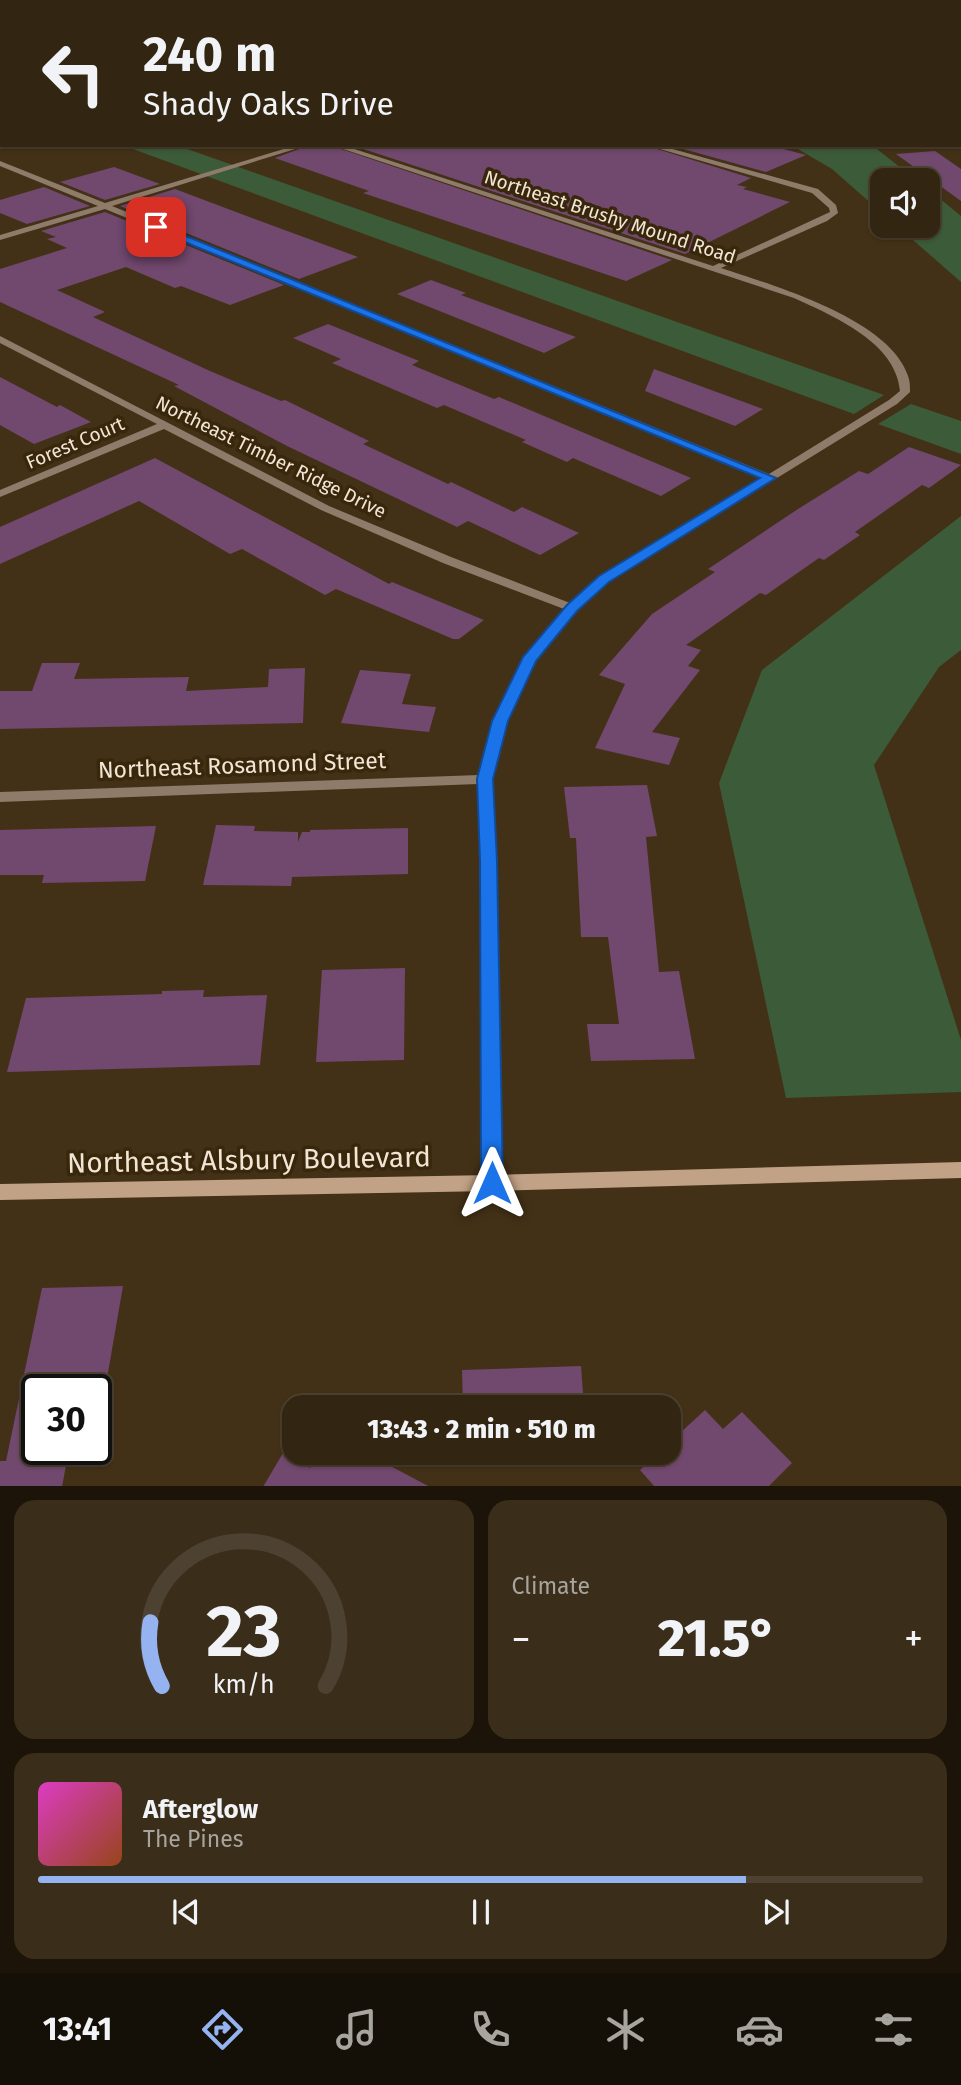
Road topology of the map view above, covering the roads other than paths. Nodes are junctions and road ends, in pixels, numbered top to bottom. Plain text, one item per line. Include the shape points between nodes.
1 (298, 147) edge
2 (340, 147) edge
3 (656, 147) edge
4 (0, 163) edge
5 (105, 206) junction
6 (0, 238) edge
7 (715, 268) junction
8 (0, 339) edge
9 (164, 425) junction
10 (770, 478) junction
11 (0, 494) edge
12 (572, 608) junction
13 (485, 779) junction
14 (0, 797) edge
15 (961, 1170) edge
16 (492, 1183) junction
17 (0, 1192) edge

1 - 5 street
2 - 7 street, Northeast Brushy Mound Road
3 - 7 street via 815,191 827,199 834,213
4 - 5 street
5 - 6 street
5 - 10 street
7 - 10 street, Northeast Brushy Mound Road via 832,312 894,357 907,379 905,392
8 - 9 street, Northeast Timber Ridge Drive
9 - 11 street, Forest Court
9 - 12 street, Northeast Timber Ridge Drive via 325,508
10 - 12 street, Northeast Brushy Mound Road via 604,579
12 - 13 street, Northeast Brushy Mound Road via 529,660 500,721
13 - 14 street, Northeast Rosamond Street
13 - 16 street, Northeast Brushy Mound Road
15 - 16 main road, Northeast Alsbury Boulevard
16 - 17 main road, Northeast Alsbury Boulevard

